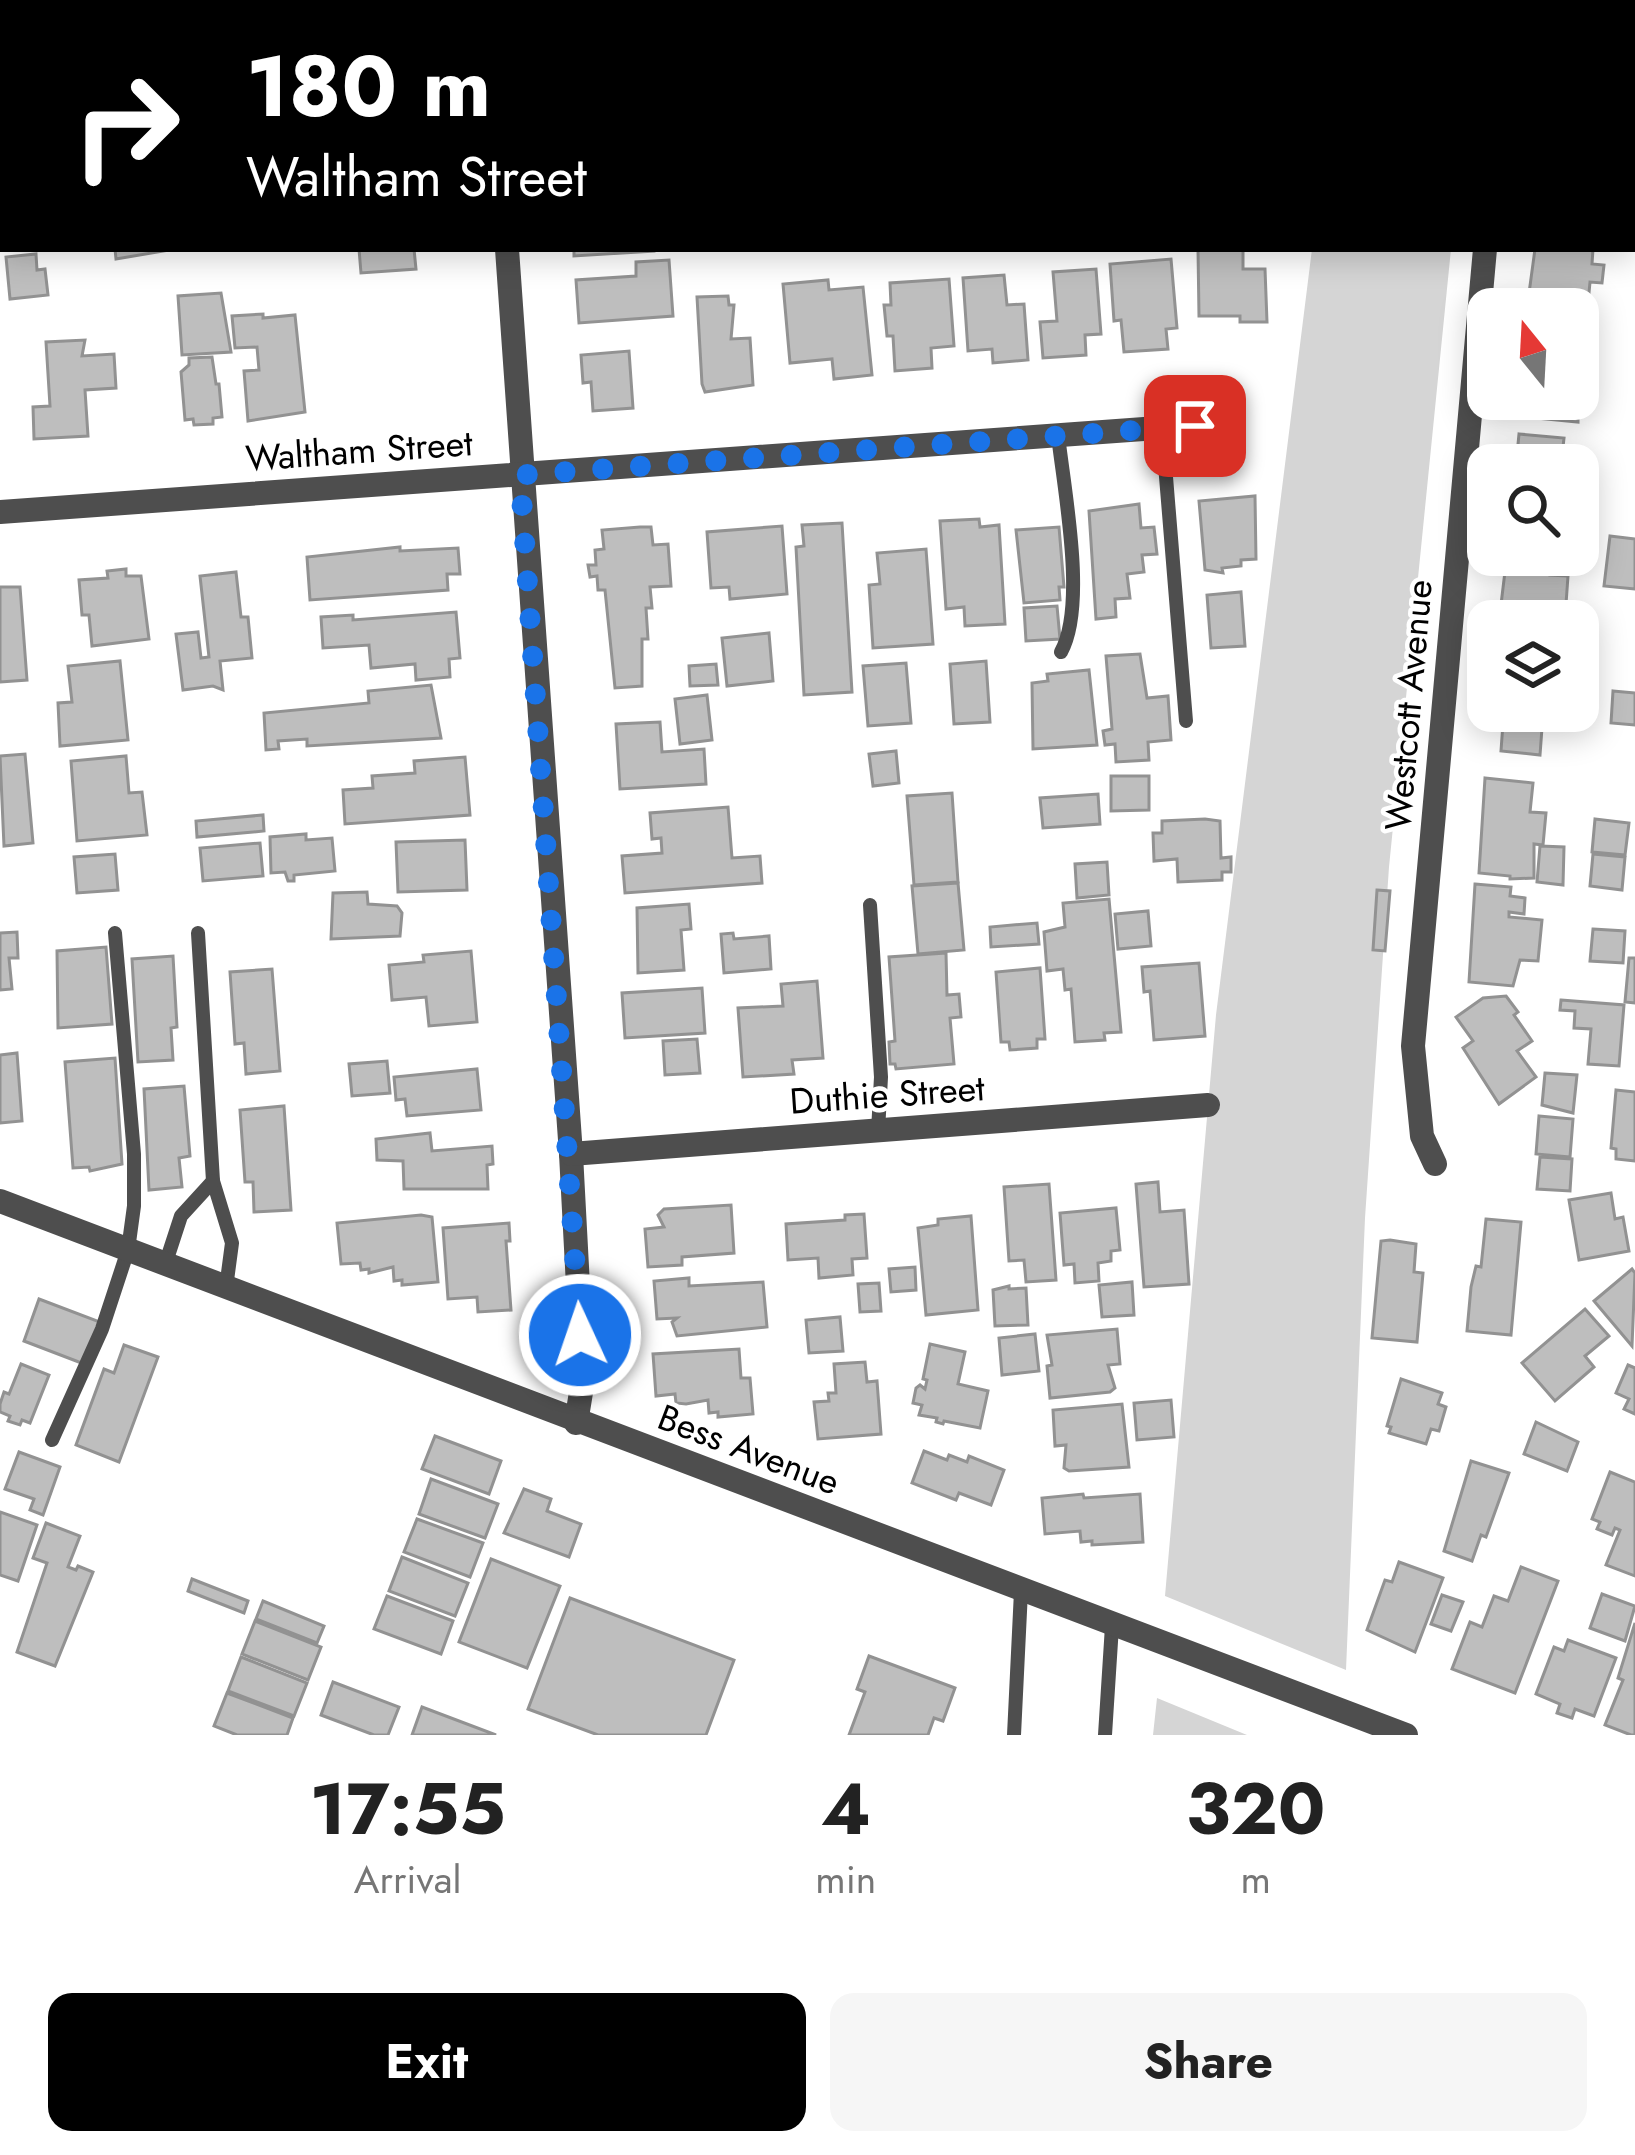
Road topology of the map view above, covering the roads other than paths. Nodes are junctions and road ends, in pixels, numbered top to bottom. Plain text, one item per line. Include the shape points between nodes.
1 (507, 252) edge
2 (1486, 252) edge
3 (1227, 423) dead end
4 (1162, 428) junction
5 (1058, 435) junction
6 (520, 475) junction
7 (0, 512) edge
8 (1061, 652) dead end
9 (1186, 721) dead end
10 (870, 905) dead end
11 (115, 933) dead end
12 (198, 933) dead end
13 (1208, 1106) dead end
14 (878, 1131) junction
15 (571, 1154) junction
16 (1435, 1164) dead end
17 (213, 1181) junction
18 (0, 1201) edge
19 (128, 1250) junction
20 (164, 1265) junction
21 (226, 1288) junction
22 (577, 1423) junction
23 (52, 1439) dead end
24 (1021, 1591) junction
25 (1112, 1626) junction
26 (1014, 1735) edge
27 (1105, 1735) edge
28 (1406, 1735) edge

1 - 6 street
2 - 16 street, Westcott Avenue via 1413,1046 1422,1136
3 - 4 street, Waltham Street
4 - 5 street, Waltham Street
4 - 9 lane
5 - 6 street, Waltham Street
5 - 8 lane via 1072,632
6 - 7 street, Waltham Street
6 - 15 street
10 - 14 lane
11 - 19 lane via 134,1154
12 - 17 lane
13 - 14 street, Duthie Street
14 - 15 street, Duthie Street
15 - 22 street via 583,1380
17 - 20 lane via 181,1216
17 - 21 lane via 232,1244
18 - 19 street, Bess Avenue
19 - 20 street, Bess Avenue
19 - 23 lane via 85,1374
20 - 21 street, Bess Avenue
21 - 22 street, Bess Avenue
22 - 24 street, Bess Avenue
24 - 25 street, Bess Avenue
24 - 26 lane
25 - 27 lane
25 - 28 street, Bess Avenue

